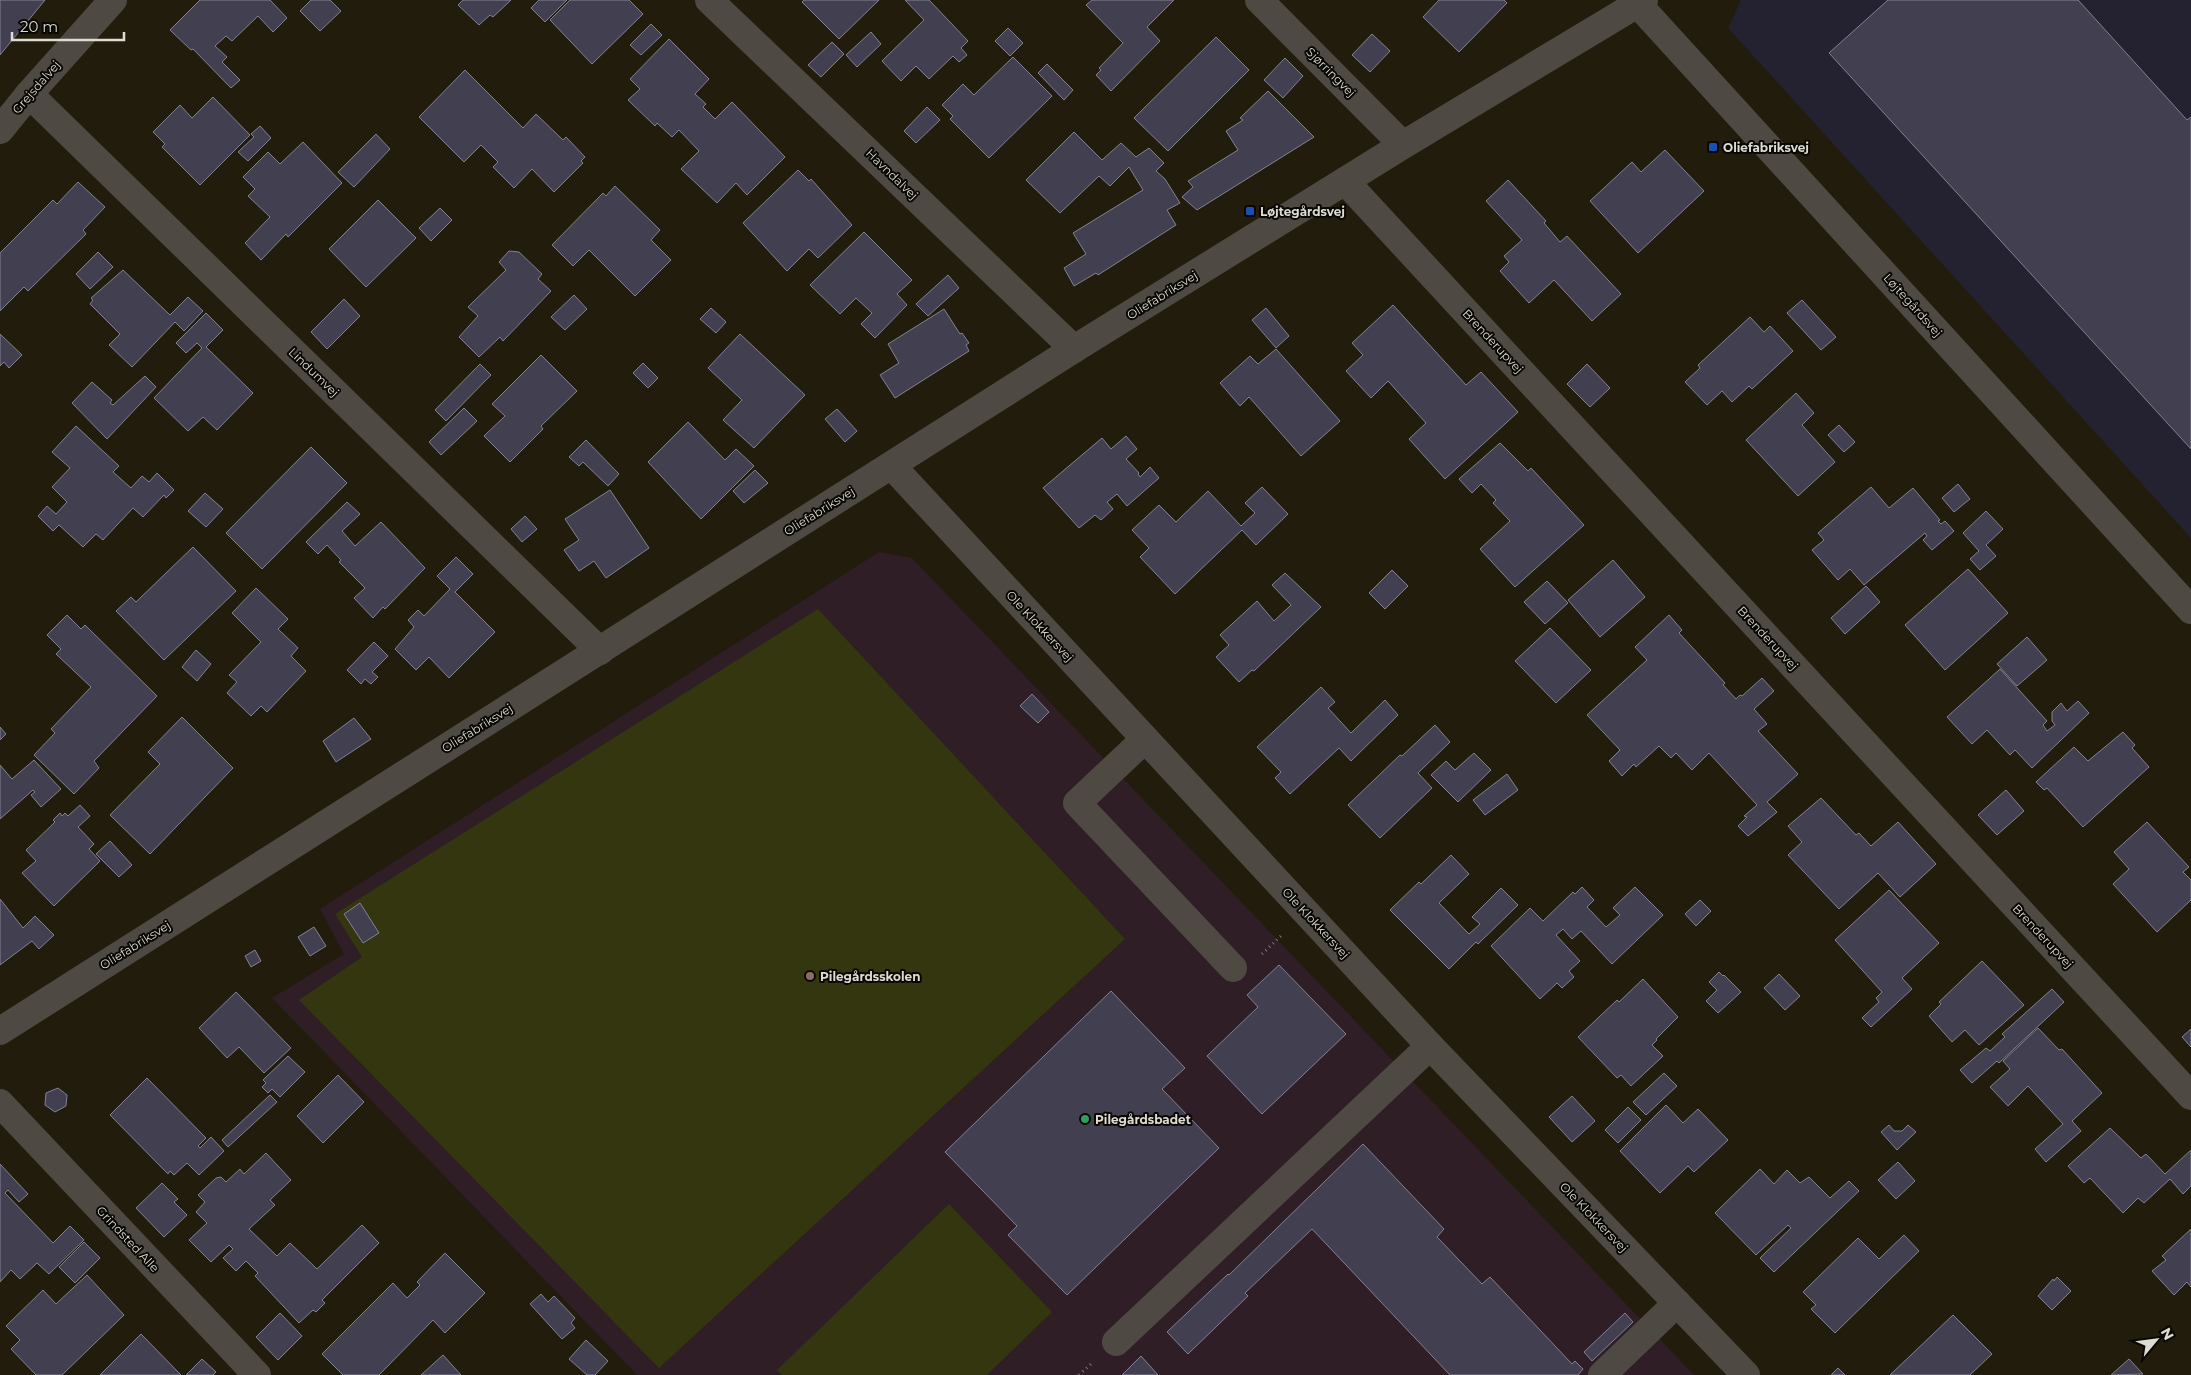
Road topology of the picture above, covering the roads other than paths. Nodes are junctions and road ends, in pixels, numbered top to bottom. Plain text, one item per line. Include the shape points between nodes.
1 (113, 0) edge
2 (709, 0) edge
3 (1259, 0) edge
4 (1639, 2) edge
5 (29, 94) junction
6 (0, 130) edge
7 (1403, 145) junction
8 (1345, 180) junction
9 (1074, 349) junction
10 (892, 466) junction
11 (2191, 610) edge
12 (600, 651) junction
13 (1145, 739) junction
14 (1233, 968) road end
15 (0, 1031) edge
16 (1430, 1046) junction
17 (2191, 1096) edge
18 (0, 1103) edge
19 (1677, 1304) junction
20 (1116, 1342) dead end
21 (257, 1375) edge
22 (1602, 1375) edge
23 (1746, 1375) edge

1 - 5 street, Grejsdalvej
2 - 9 street, Havndalvej
3 - 7 street, Sjørringvej
4 - 7 street, Oliefabriksvej
4 - 11 street, Løjtegårdsvej
5 - 6 street, Grejsdalvej
5 - 12 street, Lindumvej
7 - 8 street, Oliefabriksvej
8 - 9 street, Oliefabriksvej
8 - 17 street, Brenderupvej
9 - 10 street, Oliefabriksvej
10 - 12 street, Oliefabriksvej
10 - 13 street, Ole Klokkersvej
12 - 15 street, Oliefabriksvej
13 - 14 street via 1077,803
13 - 16 street, Ole Klokkersvej
16 - 19 street, Ole Klokkersvej
16 - 20 street
18 - 21 street, Grindsted Alle
19 - 22 street
19 - 23 street, Ole Klokkersvej

